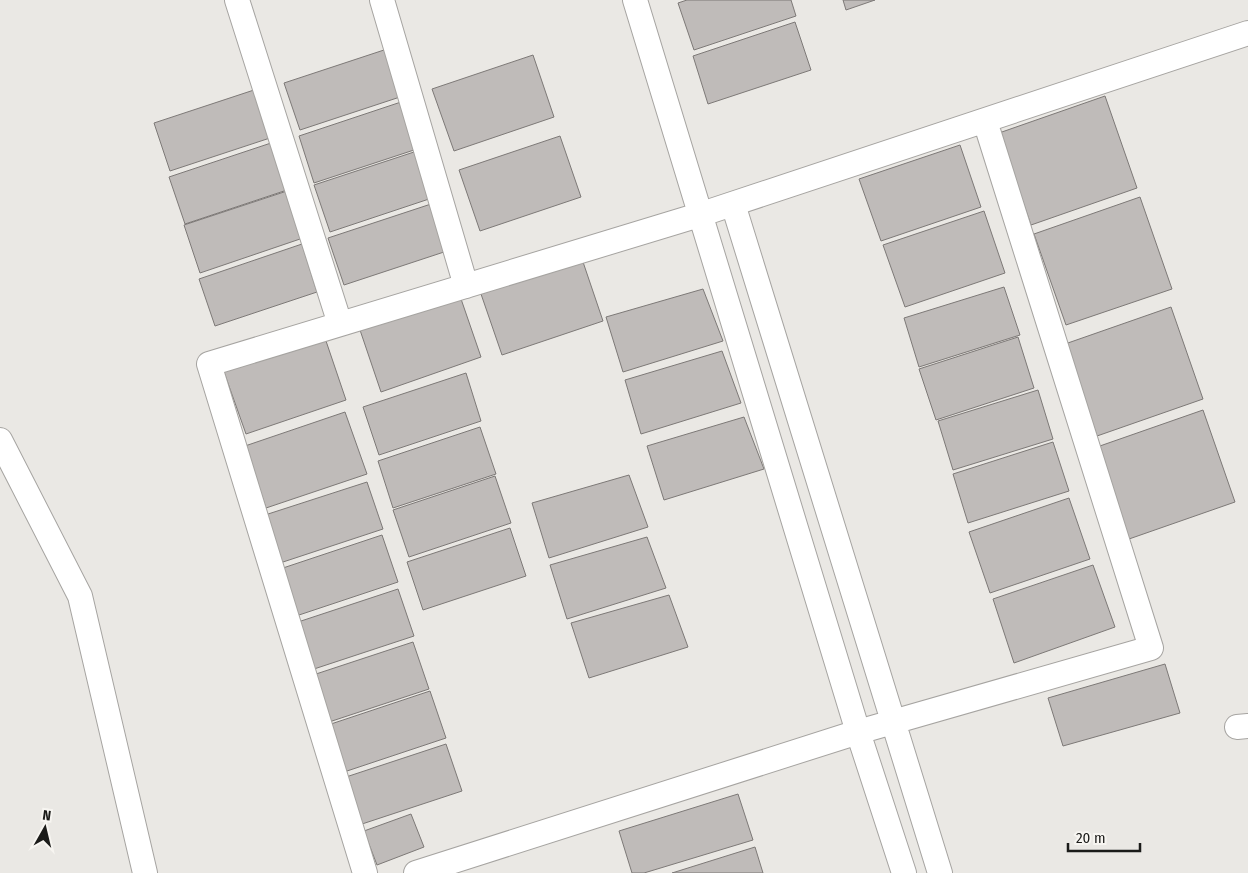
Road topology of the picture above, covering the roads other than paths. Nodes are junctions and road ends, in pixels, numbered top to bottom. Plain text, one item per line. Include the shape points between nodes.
1 (237, 0) edge
2 (382, 0) edge
3 (635, 0) edge
4 (1248, 33) edge
5 (985, 121) junction
6 (733, 204) junction
7 (699, 215) junction
8 (466, 286) junction
9 (340, 324) junction
10 (0, 440) edge
11 (892, 722) junction
12 (858, 732) junction
13 (146, 873) edge
14 (366, 873) edge
15 (416, 873) edge
16 (904, 873) edge
17 (940, 873) edge

1 - 9 street
2 - 8 street
3 - 7 street
4 - 5 street
5 - 6 street
5 - 11 street via 1151,648
6 - 7 street
6 - 11 street
7 - 8 street
7 - 12 street
8 - 9 street
9 - 14 street via 209,364
10 - 13 street via 80,596
11 - 12 street
11 - 17 street
12 - 15 street
12 - 16 street

